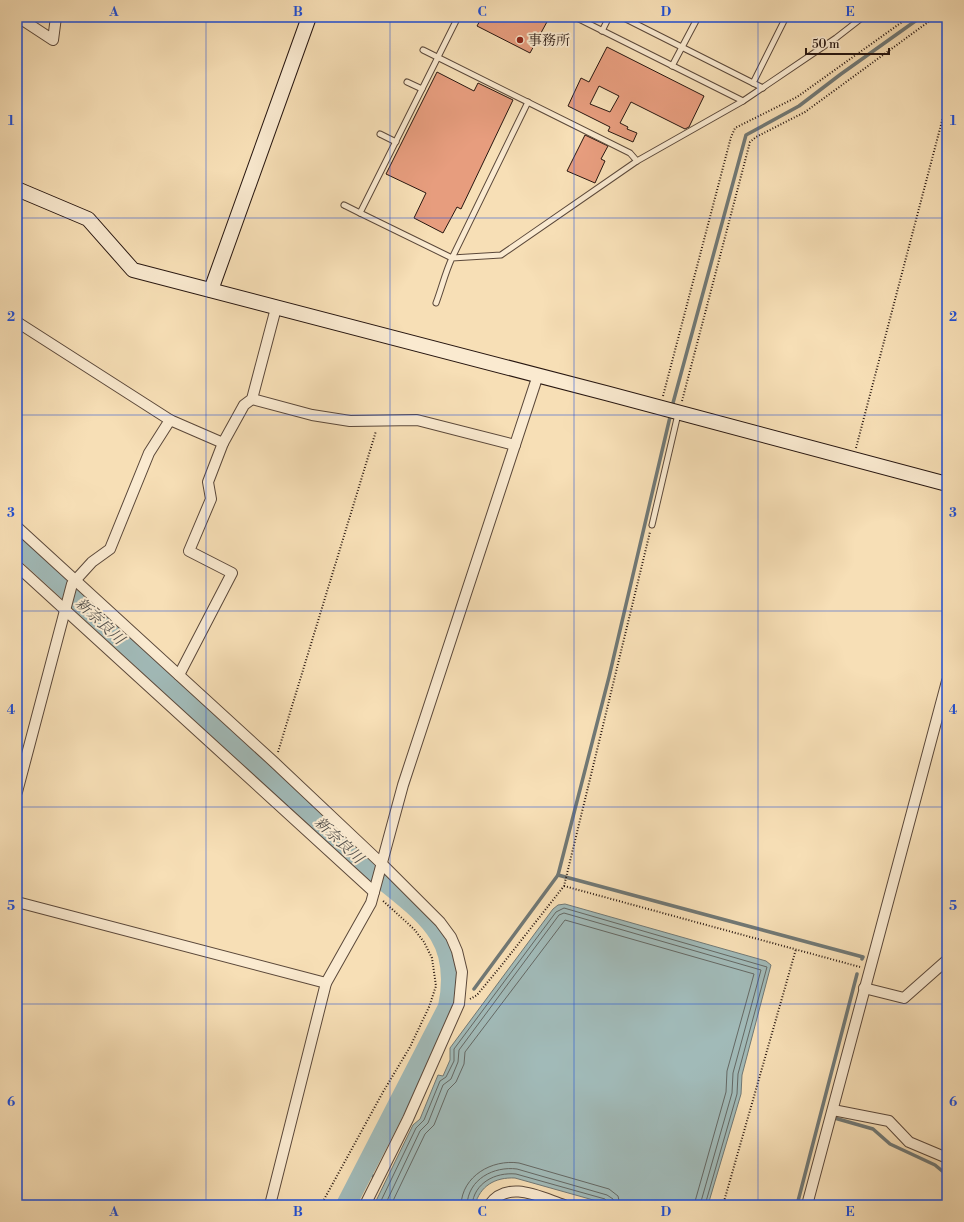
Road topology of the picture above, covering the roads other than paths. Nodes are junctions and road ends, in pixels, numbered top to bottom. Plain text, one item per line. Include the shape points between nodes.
1 (18, 17) edge
2 (56, 17) edge
3 (309, 17) edge
4 (458, 17) edge
5 (575, 17) edge
6 (609, 17) edge
7 (622, 17) edge
8 (698, 17) edge
9 (786, 17) edge
10 (863, 17) edge
11 (17, 21) edge
12 (602, 30) junction
13 (682, 48) junction
14 (423, 50) dead end
15 (438, 57) junction
16 (672, 66) junction
17 (407, 82) dead end
18 (753, 83) junction
19 (763, 88) junction
20 (422, 89) junction
21 (743, 101) junction
22 (528, 102) junction
23 (380, 134) dead end
24 (396, 142) junction
25 (637, 161) junction
26 (17, 189) edge
27 (344, 206) dead end
28 (360, 213) junction
29 (452, 258) junction
30 (210, 290) junction
31 (436, 303) dead end
32 (276, 308) junction
33 (17, 322) edge
34 (538, 375) junction
35 (252, 399) junction
36 (678, 414) junction
37 (170, 420) junction
38 (223, 443) junction
39 (515, 445) junction
40 (947, 484) edge
41 (652, 525) road end
42 (17, 527) edge
43 (17, 566) edge
44 (74, 582) junction
45 (66, 607) junction
46 (180, 675) junction
47 (947, 681) edge
48 (943, 711) edge
49 (17, 792) edge
50 (381, 867) junction
51 (375, 890) junction
52 (17, 902) edge
53 (947, 960) edge
54 (326, 983) junction
55 (864, 988) junction
56 (833, 1110) junction
57 (947, 1158) edge
58 (270, 1205) edge
59 (365, 1205) edge
60 (490, 1205) edge
61 (564, 1205) edge
62 (807, 1205) edge

1 - 2 street via 53,40
1 - 11 street
3 - 30 street
4 - 15 lane
5 - 12 lane
6 - 12 lane
7 - 13 lane
8 - 13 lane
9 - 18 lane
10 - 19 lane
12 - 16 lane
13 - 16 lane
13 - 18 lane
14 - 15 lane
15 - 20 lane
15 - 22 lane
16 - 21 lane
17 - 20 lane
18 - 19 lane
19 - 21 lane
20 - 24 lane
21 - 25 lane
22 - 25 lane via 630,153
22 - 29 lane
23 - 24 lane
24 - 28 lane
25 - 29 lane via 501,255
26 - 30 street via 88,219 133,270
27 - 28 lane
28 - 29 lane
29 - 31 lane via 443,275 443,284
30 - 32 street
32 - 34 street
32 - 35 street
33 - 37 street
34 - 36 street
34 - 39 street
35 - 38 street via 244,405
35 - 39 street via 350,421 417,420
36 - 40 street
36 - 41 lane
37 - 38 street
37 - 44 street via 149,453 110,550 92,562
38 - 46 street via 208,482 211,499 189,552 232,574
39 - 50 street via 403,785
42 - 44 street
43 - 45 street
44 - 45 street
44 - 46 street
45 - 49 street
45 - 51 street
46 - 50 street
47 - 48 street
48 - 55 street
50 - 51 street
50 - 59 street via 440,922 451,937 462,972 459,1004 408,1119
51 - 54 street via 371,903
52 - 54 street
53 - 55 street via 904,998
54 - 58 street
55 - 56 street
56 - 57 street via 889,1121 909,1142
56 - 62 street
60 - 61 street via 502,1194 517,1190

